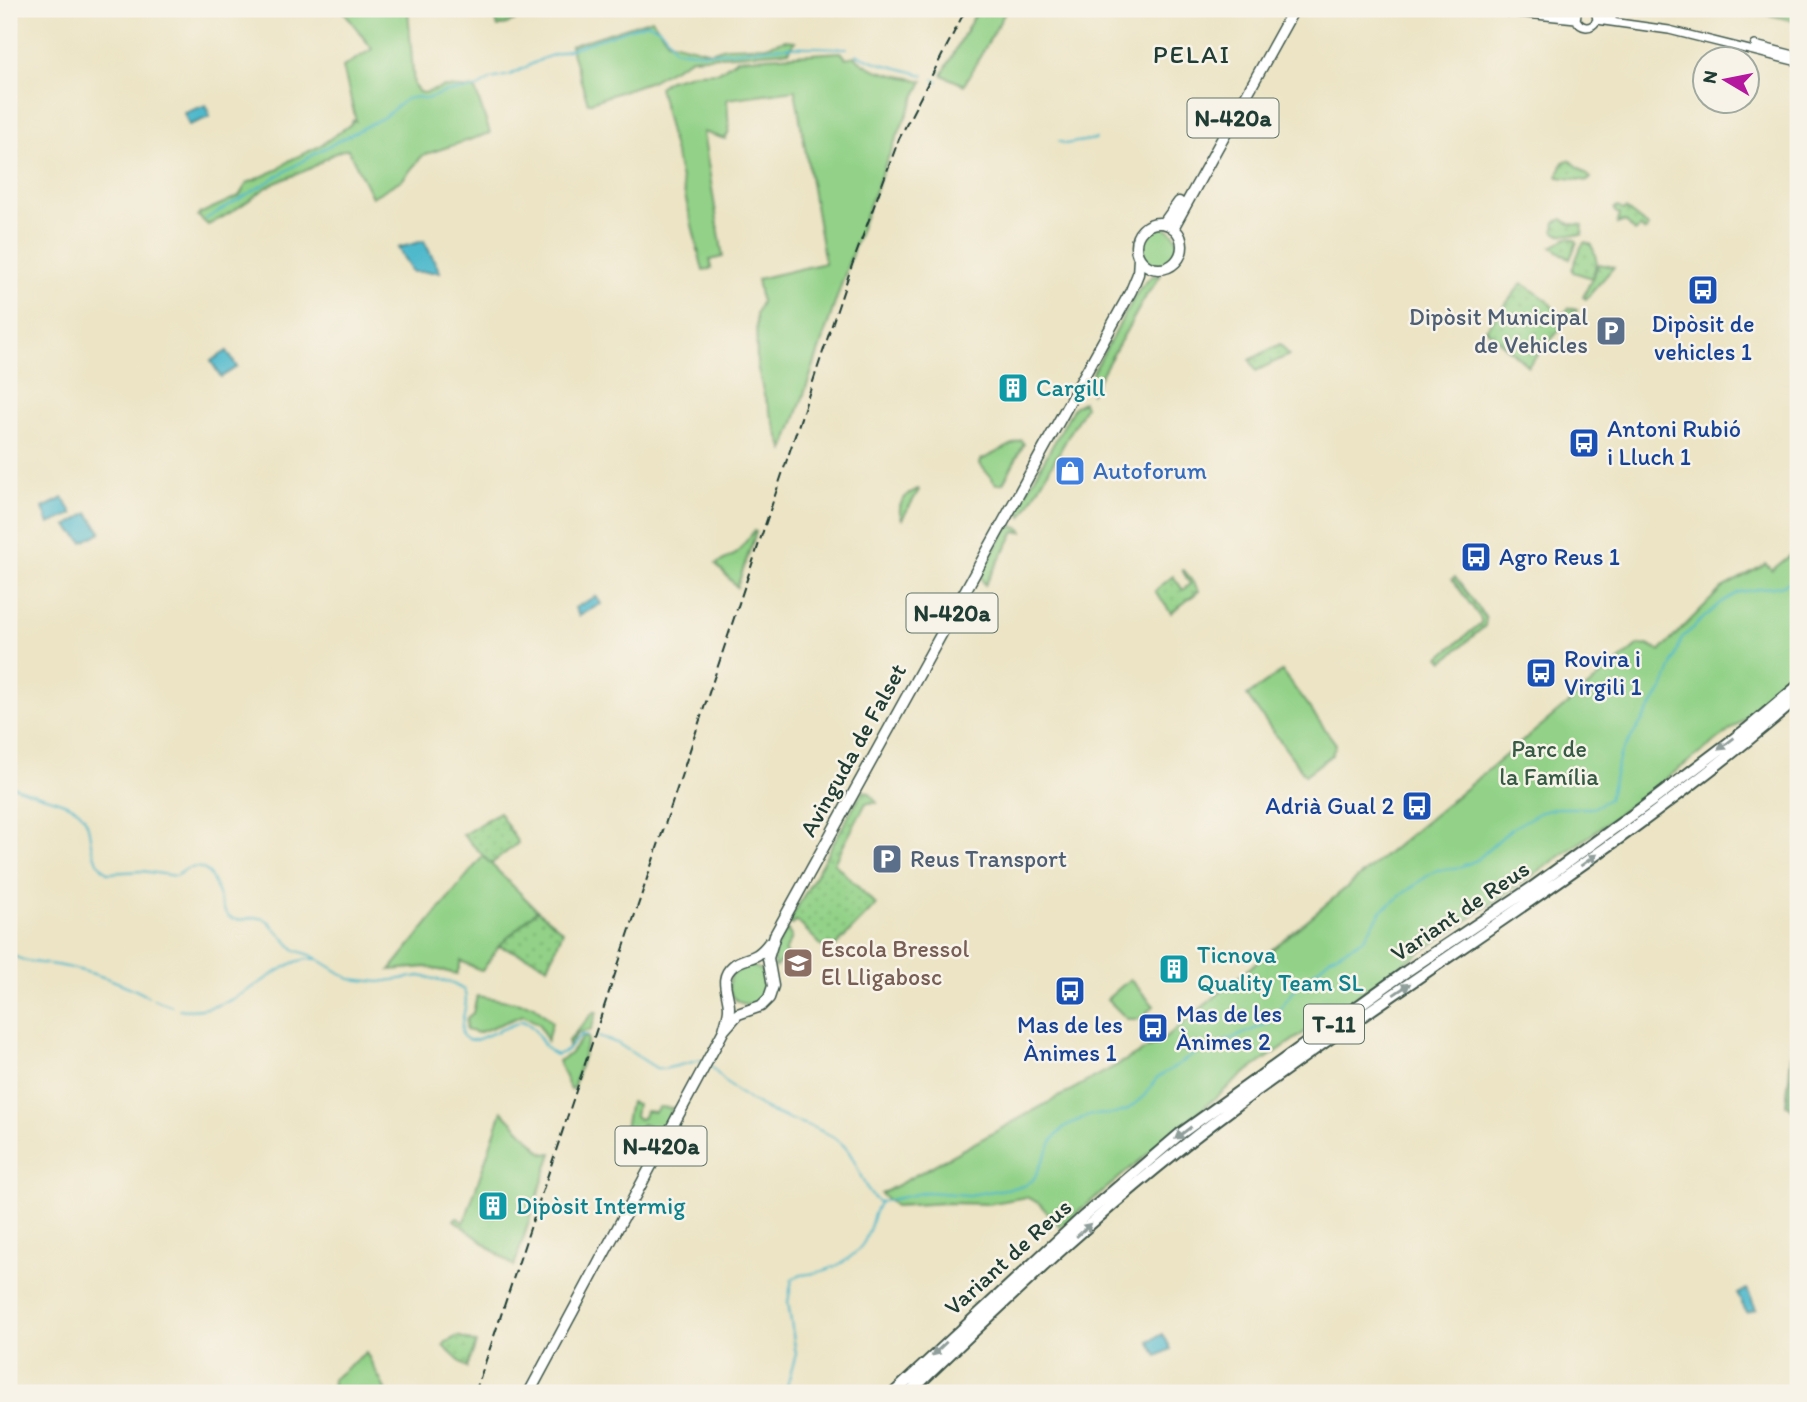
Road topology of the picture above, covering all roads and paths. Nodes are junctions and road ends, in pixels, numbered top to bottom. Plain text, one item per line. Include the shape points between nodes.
1 (1287, 9) edge
2 (1294, 9) edge
3 (1475, 9) edge
4 (1533, 9) edge
5 (1577, 13) edge
6 (1597, 14) edge
7 (1798, 56) edge
8 (1798, 62) edge
9 (1168, 225) junction
10 (1139, 258) junction
11 (1156, 269) junction
12 (1131, 291) junction
13 (1798, 686) edge
14 (1798, 698) edge
15 (775, 935) junction
16 (749, 961) junction
17 (769, 973) junction
18 (727, 996) junction
19 (748, 1009) junction
20 (724, 1030) junction
21 (529, 1393) edge
22 (894, 1393) edge
23 (909, 1393) edge

1 - 9 main road, N-420a
2 - 9 main road, N-420a
3 - 5 street
4 - 5 street
5 - 6 street via 1580,25 1587,27
6 - 7 street
6 - 8 street
9 - 10 main road, N-420a via 1149,225 1142,230 1136,244
9 - 11 main road, N-420a via 1180,235 1182,251 1171,266
10 - 11 main road
10 - 12 main road, Avinguda de Falset / N-420a via 1139,274
11 - 12 main road, Avinguda de Falset / N-420a
12 - 15 main road, Avinguda de Falset / N-420a
13 -> 22 highway, Variant de Reus / T-11 via 1656,799 1180,1135 1084,1216
23 -> 14 highway, Variant de Reus / T-11 via 1093,1222 1190,1141 1662,809
15 - 16 main road, N-420a
15 - 17 main road, N-420a
16 - 17 main road via 763,965
16 - 18 main road, N-420a via 738,962 729,970 724,982
17 - 19 main road, N-420a via 773,986 769,998
18 - 19 main road via 736,1006
18 - 20 main road, N-420a via 729,1015
19 - 20 main road, N-420a
20 - 21 main road, N-420a

